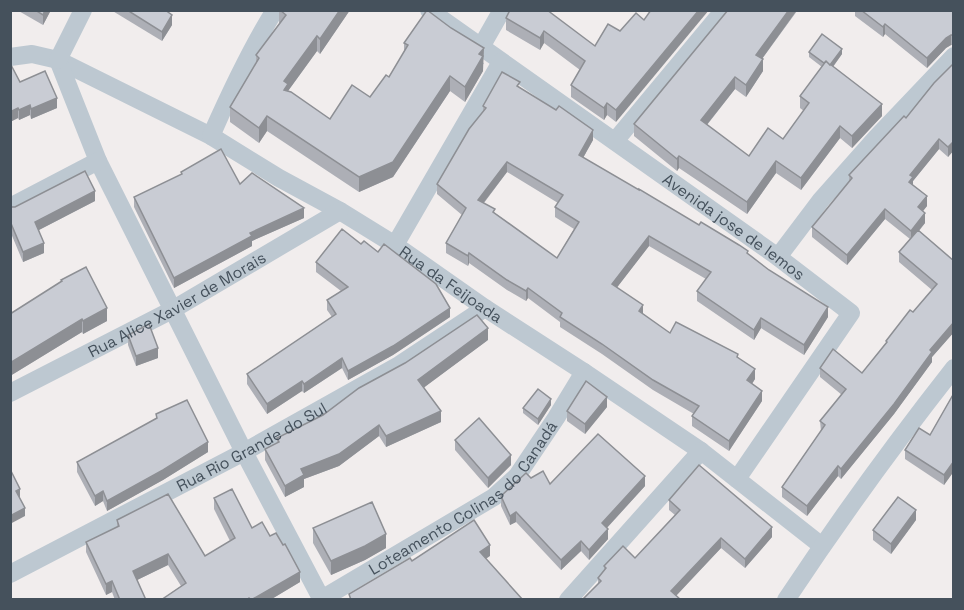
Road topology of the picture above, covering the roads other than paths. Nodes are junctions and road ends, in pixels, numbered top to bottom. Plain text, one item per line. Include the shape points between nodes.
1 (83, 10) edge
2 (275, 10) edge
3 (429, 10) edge
4 (502, 10) edge
5 (724, 10) edge
6 (481, 47) junction
7 (954, 56) edge
8 (10, 57) edge
9 (58, 60) junction
10 (501, 62) junction
11 (211, 136) junction
12 (615, 141) junction
13 (98, 161) junction
14 (10, 207) edge
15 (340, 211) junction
16 (395, 245) junction
17 (778, 256) junction
18 (486, 308) junction
19 (172, 310) junction
20 (954, 368) edge
21 (584, 372) junction
22 (10, 393) edge
23 (701, 451) junction
24 (244, 452) junction
25 (737, 479) junction
26 (822, 546) junction
27 (10, 574) edge
28 (321, 599) edge
29 (568, 600) edge
30 (786, 600) edge

1 - 9 street
2 - 11 street
3 - 6 street
4 - 6 street
5 - 12 street
6 - 10 street
7 - 17 street via 821,200
8 - 9 street, Rua da Feijoada via 32,54
9 - 11 street, Rua da Feijoada
9 - 13 street
10 - 12 street
10 - 16 street
11 - 15 street, Rua da Feijoada
12 - 17 street, Avenida jose de lemos
13 - 14 street
13 - 19 street
15 - 16 street, Rua da Feijoada
15 - 19 street, Rua Alice Xavier de Morais
16 - 18 street, Rua da Feijoada
17 - 25 street, Avenida jose de lemos via 851,313
18 - 21 street, Rua da Feijoada
18 - 24 street, Rua Rio Grande do Sul via 399,365
19 - 22 street, Rua Alice Xavier de Morais
19 - 24 street
20 - 26 street via 899,437
21 - 23 street, Rua da Feijoada
21 - 28 street, Loteamento Colinas do Canadá via 517,476 494,497
23 - 25 street, Rua da Feijoada
23 - 29 street
24 - 27 street, Rua Rio Grande do Sul
24 - 28 street
25 - 26 street, Rua da Feijoada
26 - 30 street

